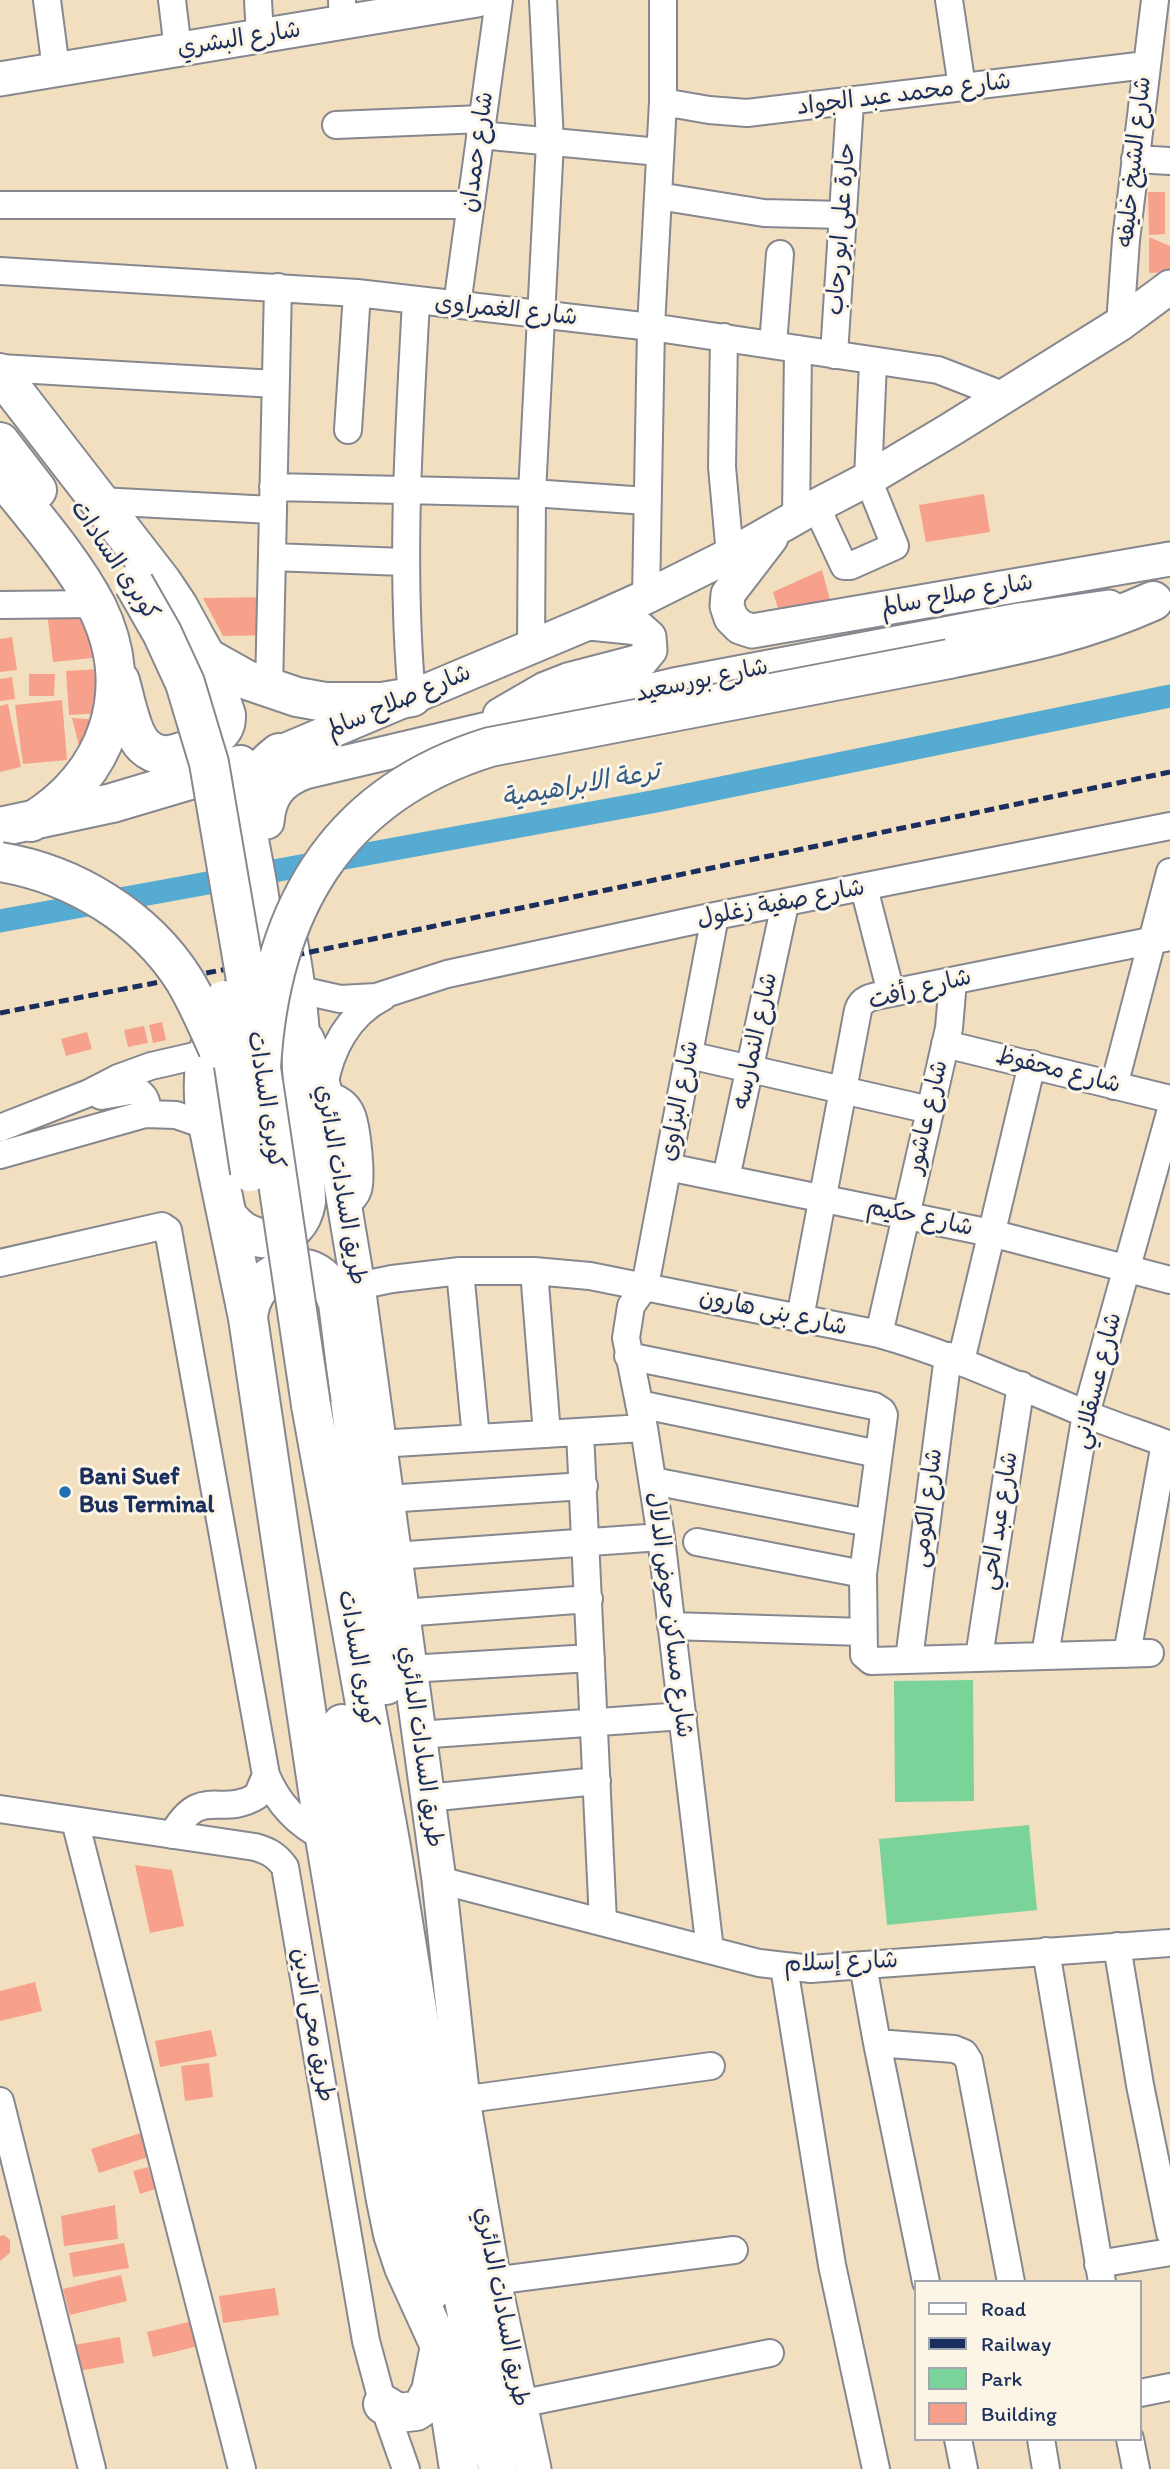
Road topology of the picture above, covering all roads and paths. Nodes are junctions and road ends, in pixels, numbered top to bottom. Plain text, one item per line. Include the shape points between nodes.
1 (47, 0) edge
2 (172, 0) edge
3 (258, 0) edge
4 (477, 0) edge
5 (499, 0) edge
6 (543, 0) edge
7 (663, 0) edge
8 (949, 0) edge
9 (1155, 0) edge
10 (343, 11) edge
11 (260, 36) junction
12 (178, 50) junction
13 (1146, 65) junction
14 (56, 69) junction
15 (0, 79) edge
16 (962, 87) junction
17 (663, 102) junction
18 (850, 103) junction
19 (336, 125) dead end
20 (481, 127) junction
21 (550, 142) junction
22 (659, 152) junction
23 (1135, 159) junction
24 (1170, 161) edge
25 (658, 196) junction
26 (0, 205) edge
27 (471, 205) junction
28 (843, 215) junction
29 (780, 254) dead end
30 (0, 271) edge
31 (278, 287) junction
32 (1170, 287) edge
33 (357, 293) junction
34 (415, 301) junction
35 (457, 305) junction
36 (540, 314) junction
37 (1120, 324) junction
38 (651, 327) junction
39 (724, 337) junction
40 (786, 347) junction
41 (834, 355) junction
42 (873, 362) junction
43 (0, 370) edge
44 (275, 383) junction
45 (1005, 396) junction
46 (0, 408) edge
47 (348, 430) dead end
48 (0, 442) edge
49 (0, 474) edge
50 (868, 479) junction
51 (406, 489) junction
52 (532, 493) junction
53 (273, 498) junction
54 (99, 501) junction
55 (647, 501) junction
56 (797, 517) junction
57 (730, 555) junction
58 (272, 557) junction
59 (1170, 559) edge
60 (404, 562) junction
61 (115, 595) junction
62 (646, 597) junction
63 (1162, 600) edge
64 (0, 605) edge
65 (588, 623) junction
66 (531, 647) junction
67 (206, 657) junction
68 (116, 669) junction
69 (269, 689) junction
70 (412, 697) junction
71 (482, 730) junction
72 (279, 753) junction
73 (15, 825) edge
74 (257, 825) junction
75 (1170, 826) edge
76 (0, 862) edge
77 (1170, 873) edge
78 (864, 888) junction
79 (785, 904) junction
80 (270, 910) junction
81 (715, 916) junction
82 (1162, 939) edge
83 (953, 981) junction
84 (295, 986) junction
85 (394, 992) junction
86 (891, 993) junction
87 (300, 1027) junction
88 (945, 1044) junction
89 (206, 1054) junction
90 (689, 1055) junction
91 (1032, 1064) junction
92 (750, 1069) junction
93 (249, 1080) junction
94 (1114, 1086) junction
95 (844, 1090) junction
96 (324, 1092) junction
97 (81, 1097) junction
98 (1169, 1097) edge
99 (930, 1110) junction
100 (145, 1114) junction
101 (208, 1126) junction
102 (0, 1128) edge
103 (0, 1155) edge
104 (668, 1167) junction
105 (726, 1178) junction
106 (821, 1198) junction
107 (227, 1215) junction
108 (906, 1215) junction
109 (991, 1233) junction
110 (0, 1263) edge
111 (1126, 1269) junction
112 (460, 1271) junction
113 (534, 1271) junction
114 (1170, 1280) edge
115 (645, 1286) junction
116 (350, 1300) junction
117 (248, 1318) junction
118 (800, 1318) junction
119 (879, 1334) junction
120 (628, 1356) junction
121 (954, 1359) junction
122 (1021, 1385) junction
123 (1086, 1414) junction
124 (641, 1416) junction
125 (580, 1432) junction
126 (547, 1434) junction
127 (476, 1438) junction
128 (379, 1444) junction
129 (1167, 1444) edge
130 (877, 1454) junction
131 (653, 1481) junction
132 (584, 1486) junction
133 (386, 1499) junction
134 (869, 1523) junction
135 (661, 1537) junction
136 (586, 1542) junction
137 (696, 1542) dead end
138 (394, 1556) junction
139 (863, 1574) junction
140 (589, 1599) junction
141 (402, 1612) junction
142 (671, 1626) junction
143 (863, 1632) junction
144 (1045, 1655) junction
145 (979, 1657) junction
146 (591, 1658) junction
147 (909, 1659) junction
148 (409, 1669) junction
149 (682, 1716) junction
150 (594, 1722) junction
151 (418, 1735) junction
152 (265, 1775) junction
153 (597, 1782) junction
154 (427, 1798) junction
155 (0, 1810) edge
156 (75, 1821) junction
157 (173, 1835) junction
158 (325, 1838) junction
159 (377, 1851) junction
160 (439, 1880) junction
161 (603, 1922) junction
162 (1170, 1943) edge
163 (1117, 1946) junction
164 (710, 1950) junction
165 (1046, 1951) junction
166 (863, 1965) junction
167 (785, 1967) junction
168 (877, 2043) junction
169 (711, 2066) dead end
170 (0, 2101) edge
171 (448, 2102) junction
172 (1170, 2233) edge
173 (734, 2250) dead end
174 (1170, 2252) edge
175 (1100, 2273) edge
176 (926, 2280) edge
177 (1011, 2280) edge
178 (478, 2283) junction
179 (457, 2346) junction
180 (770, 2353) dead end
181 (1170, 2387) edge
182 (1142, 2393) edge
183 (383, 2404) junction
184 (519, 2404) junction
185 (958, 2441) edge
186 (1041, 2441) edge
187 (1130, 2441) edge
188 (92, 2469) edge
189 (242, 2469) edge
190 (406, 2469) edge
191 (459, 2469) edge
192 (498, 2469) edge
193 (534, 2469) edge
194 (876, 2469) edge
195 (964, 2469) edge
196 (1046, 2469) edge
197 (1136, 2469) edge

1 - 14 street
2 - 12 street
3 - 11 street
4 - 10 main road, شارع البشري
5 - 20 street, شارع حمدان
6 - 21 street
7 - 17 street
8 - 16 street
9 - 13 street, شارع الشيخ خليفه
10 - 11 main road, شارع البشري
11 - 12 main road, شارع البشري
12 - 14 main road, شارع البشري
13 - 16 street, شارع محمد عبد الجواد
13 - 23 street, شارع الشيخ خليفه
14 - 15 main road, شارع البشري
16 - 18 street, شارع محمد عبد الجواد
17 - 18 street, شارع محمد عبد الجواد via 747,113
17 - 22 street
18 - 28 street, حارة على ابو رحاب
19 - 20 street
20 - 21 street
20 - 27 street, شارع حمدان
21 - 22 street
21 - 36 street
22 - 25 street
23 - 24 street
23 - 37 street, شارع الشيخ خليفه
25 - 28 street via 764,213
25 - 38 street
26 - 27 street
27 - 35 street, شارع حمدان
28 - 41 street, حارة على ابو رحاب
29 - 40 street
30 - 31 street, شارع الغمراوى
31 - 33 street, شارع الغمراوى
31 - 44 street
32 - 37 main road, شارع صلاح سالم
33 - 34 street, شارع الغمراوى
33 - 47 street
34 - 35 street, شارع الغمراوى
34 - 51 street
35 - 36 street, شارع الغمراوى
36 - 38 street, شارع الغمراوى
36 - 52 street
37 - 45 main road, شارع صلاح سالم
38 - 39 street, شارع الغمراوى
38 - 55 street
39 - 40 street, شارع الغمراوى
39 - 57 street via 722,467
40 - 41 street, شارع الغمراوى
40 - 56 street
41 - 42 street, شارع الغمراوى
42 - 45 street, شارع الغمراوى via 938,370
42 - 50 street
43 - 44 street
43 - 54 highway
44 - 53 street
45 - 50 main road, شارع صلاح سالم
46 - 61 highway, كوبرى السادات via 85,515
48 - 61 highway, كوبرى السادات
49 - 61 highway via 53,540
50 - 56 main road, شارع صلاح سالم
50 - 56 street via 894,548 844,566
51 - 52 street
51 - 53 street
51 - 60 street
52 - 55 street
52 - 66 street
53 - 54 street
53 - 58 street
54 - 67 highway via 173,598
55 - 62 street
56 - 57 main road, شارع صلاح سالم
56 - 59 main road, شارع صلاح سالم via 729,593 727,606 740,627 752,631
57 - 62 main road, شارع صلاح سالم
58 - 60 street
58 - 69 street
60 - 70 street
61 - 64 street
61 - 68 highway via 106,629
61 - 93 highway, كوبرى السادات, bridge via 160,682 181,747
62 - 65 main road, شارع صلاح سالم
63 - 71 main road, شارع بورسعيد via 1030,618 802,660
63 - 93 highway, bridge via 1056,637 489,747 418,776 349,830 310,883 271,984
65 - 66 main road, شارع صلاح سالم
65 - 71 main road via 639,628 649,637 650,650 641,661 545,689
66 - 70 main road, شارع صلاح سالم
67 - 68 highway via 226,724 214,738 174,755 153,752 138,738
67 - 69 highway
68 - 73 highway via 112,716 95,760 70,794 48,812
69 - 70 highway via 344,703
70 - 72 main road, شارع صلاح سالم
71 - 74 main road, شارع بورسعيد via 292,776 273,796
72 - 73 highway, شارع صلاح سالم via 136,796
72 - 74 highway via 251,785 245,806
74 - 80 highway
75 - 78 street, شارع صفية زغلول
76 - 93 highway, كوبرى السادات, bridge via 37,870 85,890 150,938 184,980
77 - 82 street
78 - 79 street, شارع صفية زغلول
78 - 86 street
79 - 81 street, شارع صفية زغلول
79 - 92 street, شارع النمارسه
80 - 84 highway via 292,956
80 - 89 highway via 251,979
81 - 85 street, شارع صفية زغلول via 447,974
81 - 90 street, شارع البزاوى
82 - 83 street, شارع رأفت
82 - 94 street
83 - 86 street, شارع رأفت
83 - 88 street, شارع عاشور
84 - 85 street, شارع صفية زغلول via 340,999
84 - 87 highway
85 - 96 street, شارع صفية زغلول via 363,1010 340,1037
86 - 95 street, شارع رأفت via 859,1005
87 - 89 street
87 - 96 main road, طريق السادات الدائري
87 - 107 highway via 304,1217 290,1231 261,1239 241,1231
88 - 91 street, شارع محفوظ
88 - 99 street, شارع عاشور
89 - 97 street via 151,1066
89 - 101 highway via 202,1082
90 - 92 street
90 - 104 street, شارع البزاوى
91 - 94 street, شارع محفوظ
91 - 109 street, شارع الكومى
92 - 95 street
92 - 105 street, شارع النمارسه
93 - 159 highway, كوبرى السادات, bridge via 300,1409
94 - 98 street, شارع محفوظ
95 - 99 street
95 - 106 street, شارع رأفت
96 - 116 main road, طريق السادات الدائري via 344,1207
97 - 100 street via 136,1090 147,1103
97 - 102 street
98 - 111 street, شارع عسقلاني
99 - 108 street, شارع عاشور
100 - 101 street via 176,1115
100 - 103 street
101 - 107 highway
104 - 105 street, شارع حكيم
104 - 115 street, شارع البزاوى
105 - 106 street, شارع حكيم
106 - 108 street, شارع حكيم
106 - 118 street, شارع رأفت
107 - 117 highway
108 - 109 street, شارع حكيم
108 - 119 street, شارع عاشور
109 - 111 street, شارع حكيم
109 - 121 street, شارع الكومى
110 - 152 street via 162,1226 168,1230
111 - 114 street, شارع حكيم
111 - 123 street, شارع عسقلاني
112 - 113 street, شارع بنى هارون
112 - 116 street, شارع بنى هارون via 392,1279
112 - 127 street
113 - 115 street, شارع بنى هارون
113 - 126 street
115 - 118 street, شارع بنى هارون
115 - 120 street, شارع مساكن حوض الدلال via 627,1321
116 - 117 highway via 320,1276 290,1269 262,1281 253,1293
116 - 128 highway
116 - 159 highway via 390,1724 393,1786
117 - 158 highway
118 - 119 street, شارع بنى هارون
119 - 121 street, شارع بنى هارون
120 - 124 street, شارع مساكن حوض الدلال
120 - 130 street via 878,1408 884,1416
121 - 122 street, شارع بنى هارون
121 - 147 street, شارع الكومى
122 - 123 street, شارع بنى هارون
122 - 145 street, شارع عبد الحي
123 - 129 street, شارع بنى هارون
123 - 144 street, شارع عسقلاني
124 - 125 street
124 - 130 street
124 - 131 street, شارع مساكن حوض الدلال
125 - 126 street
125 - 132 street
126 - 127 street
127 - 128 street
128 - 133 main road, طريق السادات الدائري
129 - 144 street via 1138,1653
130 - 134 street
131 - 134 street
131 - 135 street, شارع مساكن حوض الدلال
132 - 133 street
132 - 136 street
133 - 138 main road, طريق السادات الدائري
134 - 139 street
135 - 136 street
135 - 142 street, شارع مساكن حوض الدلال
136 - 138 street
136 - 140 street
137 - 139 street
138 - 141 main road, طريق السادات الدائري
139 - 143 street
140 - 141 street
140 - 146 street
141 - 148 main road, طريق السادات الدائري
142 - 143 street
142 - 149 street, شارع مساكن حوض الدلال
143 - 147 street via 866,1659
144 - 145 street
145 - 147 street
146 - 148 street
146 - 150 street
148 - 151 main road, طريق السادات الدائري
149 - 150 street
149 - 164 street, شارع مساكن حوض الدلال
150 - 151 street
150 - 153 street
151 - 154 main road, طريق السادات الدائري
152 - 157 street via 257,1796 237,1805 198,1807 181,1820
152 - 158 street via 288,1812
153 - 154 street
153 - 161 street
154 - 160 main road, طريق السادات الدائري
155 - 156 street, طريق محى الدين
156 - 157 street, طريق محى الدين
156 - 189 street
157 - 183 street, طريق محى الدين via 267,1850 285,1867 366,2341
158 - 179 highway via 393,2234 404,2267
159 - 171 highway, طريق السادات الدائري
159 - 179 highway, طريق السادات الدائري
160 - 161 street, شارع إسلام
160 - 171 main road, طريق السادات الدائري
161 - 164 street, شارع إسلام
162 - 163 street, شارع إسلام
163 - 165 street, شارع إسلام
163 - 172 street
164 - 167 street, شارع إسلام
165 - 166 street, شارع إسلام
165 - 175 street
166 - 167 street, شارع إسلام
166 - 168 street
167 - 194 street via 832,2265
168 - 176 street
168 - 177 street via 954,2049 969,2061
169 - 171 street
170 - 188 street
171 - 178 highway, طريق السادات الدائري
173 - 178 street
174 - 175 street
178 - 179 highway, طريق السادات الدائري
178 - 184 main road, طريق السادات الدائري
179 - 183 highway via 423,2406 398,2413
179 - 184 highway
179 - 191 highway, طريق السادات الدائري
179 - 192 highway, طريق السادات الدائري
180 - 184 street
181 - 182 street
183 - 190 street, طريق محى الدين
184 - 193 main road, طريق السادات الدائري
185 - 195 street
186 - 196 street
187 - 197 street

